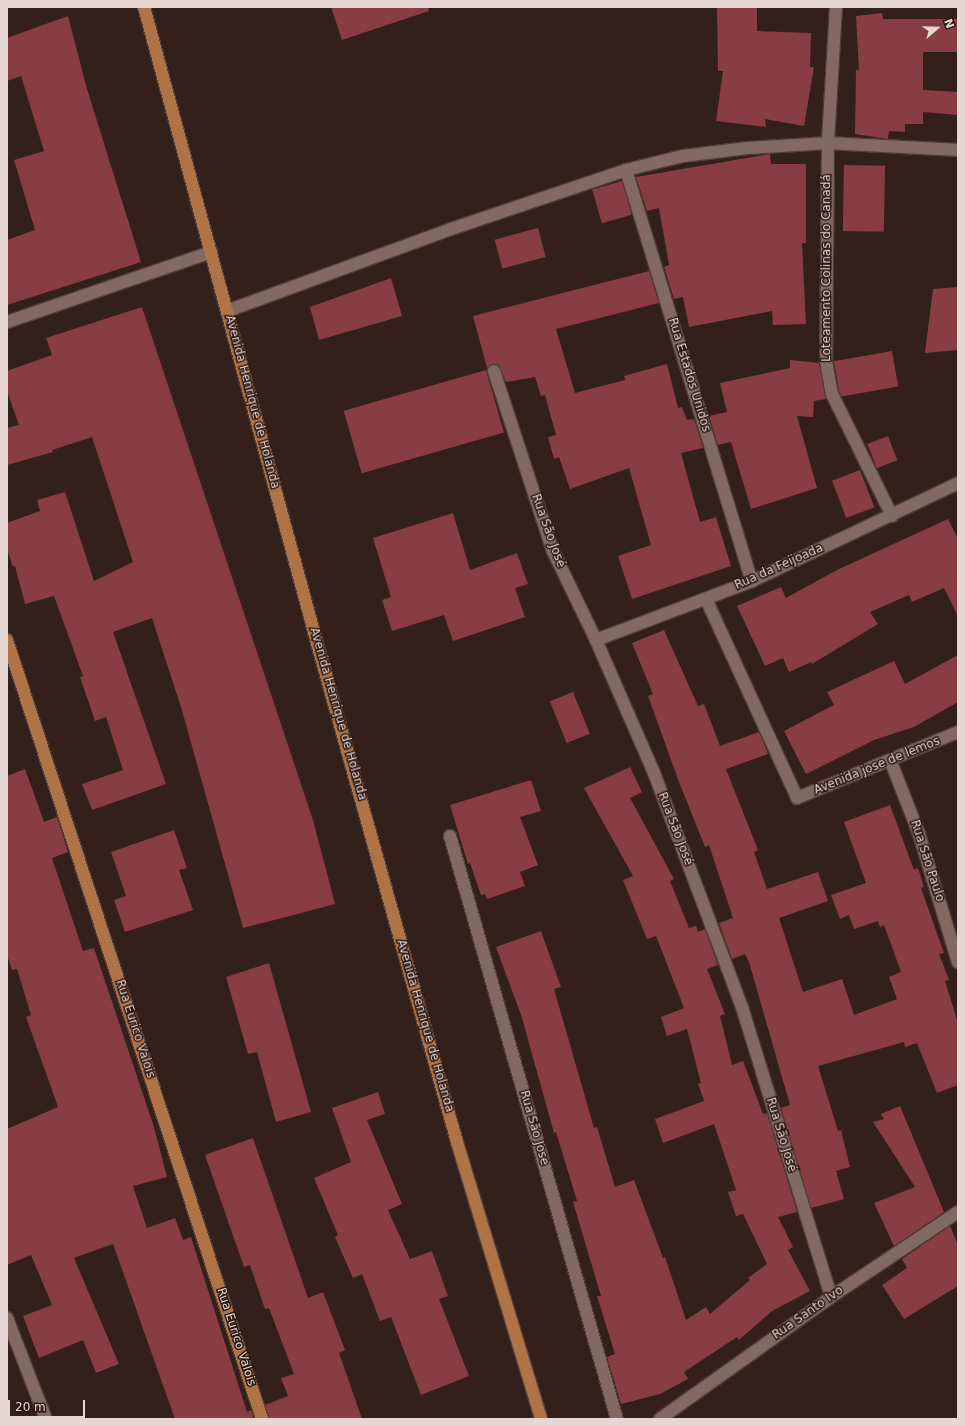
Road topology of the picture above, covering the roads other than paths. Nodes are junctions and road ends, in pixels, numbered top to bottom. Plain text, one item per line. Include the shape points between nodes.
1 (144, 7) edge
2 (836, 7) edge
3 (828, 143) junction
4 (958, 150) edge
5 (626, 170) junction
6 (211, 252) junction
7 (227, 311) junction
8 (7, 322) edge
9 (494, 371) dead end
10 (958, 483) edge
11 (892, 516) junction
12 (752, 580) junction
13 (706, 599) junction
14 (7, 640) edge
15 (596, 640) junction
16 (958, 732) edge
17 (891, 762) junction
18 (450, 836) dead end
19 (958, 962) edge
20 (958, 1212) edge
21 (830, 1296) junction
22 (7, 1318) edge
23 (46, 1419) edge
24 (262, 1419) edge
25 (541, 1419) edge
26 (618, 1419) edge
27 (660, 1419) edge

1 - 6 main road, Avenida Henrique de Holanda
2 - 3 street, Loteamento Colinas do Canadá
3 - 4 street
3 - 5 street via 748,148 683,156
3 - 11 street, Loteamento Colinas do Canadá via 826,361 832,394
5 - 7 street via 451,229
5 - 12 street, Rua Estados Unidos
6 - 7 main road, Avenida Henrique de Holanda
6 - 8 street
7 - 25 main road, Avenida Henrique de Holanda via 457,1142
9 - 15 street, Rua São José via 553,551
10 - 11 street, Rua da Feijoada
11 - 12 street, Rua da Feijoada
12 - 13 street, Rua da Feijoada
13 - 15 street, Rua da Feijoada
13 - 17 street, Avenida jose de lemos via 797,798
14 - 24 main road, Rua Eurico Valois
15 - 21 street, Rua São José via 654,773 742,1006
16 - 17 street, Avenida jose de lemos
17 - 19 street, Rua São Paulo via 919,834
18 - 26 street, Rua São Jose
20 - 21 street, Rua Santo Ivo
21 - 27 street, Rua Santo Ivo
22 - 23 street

